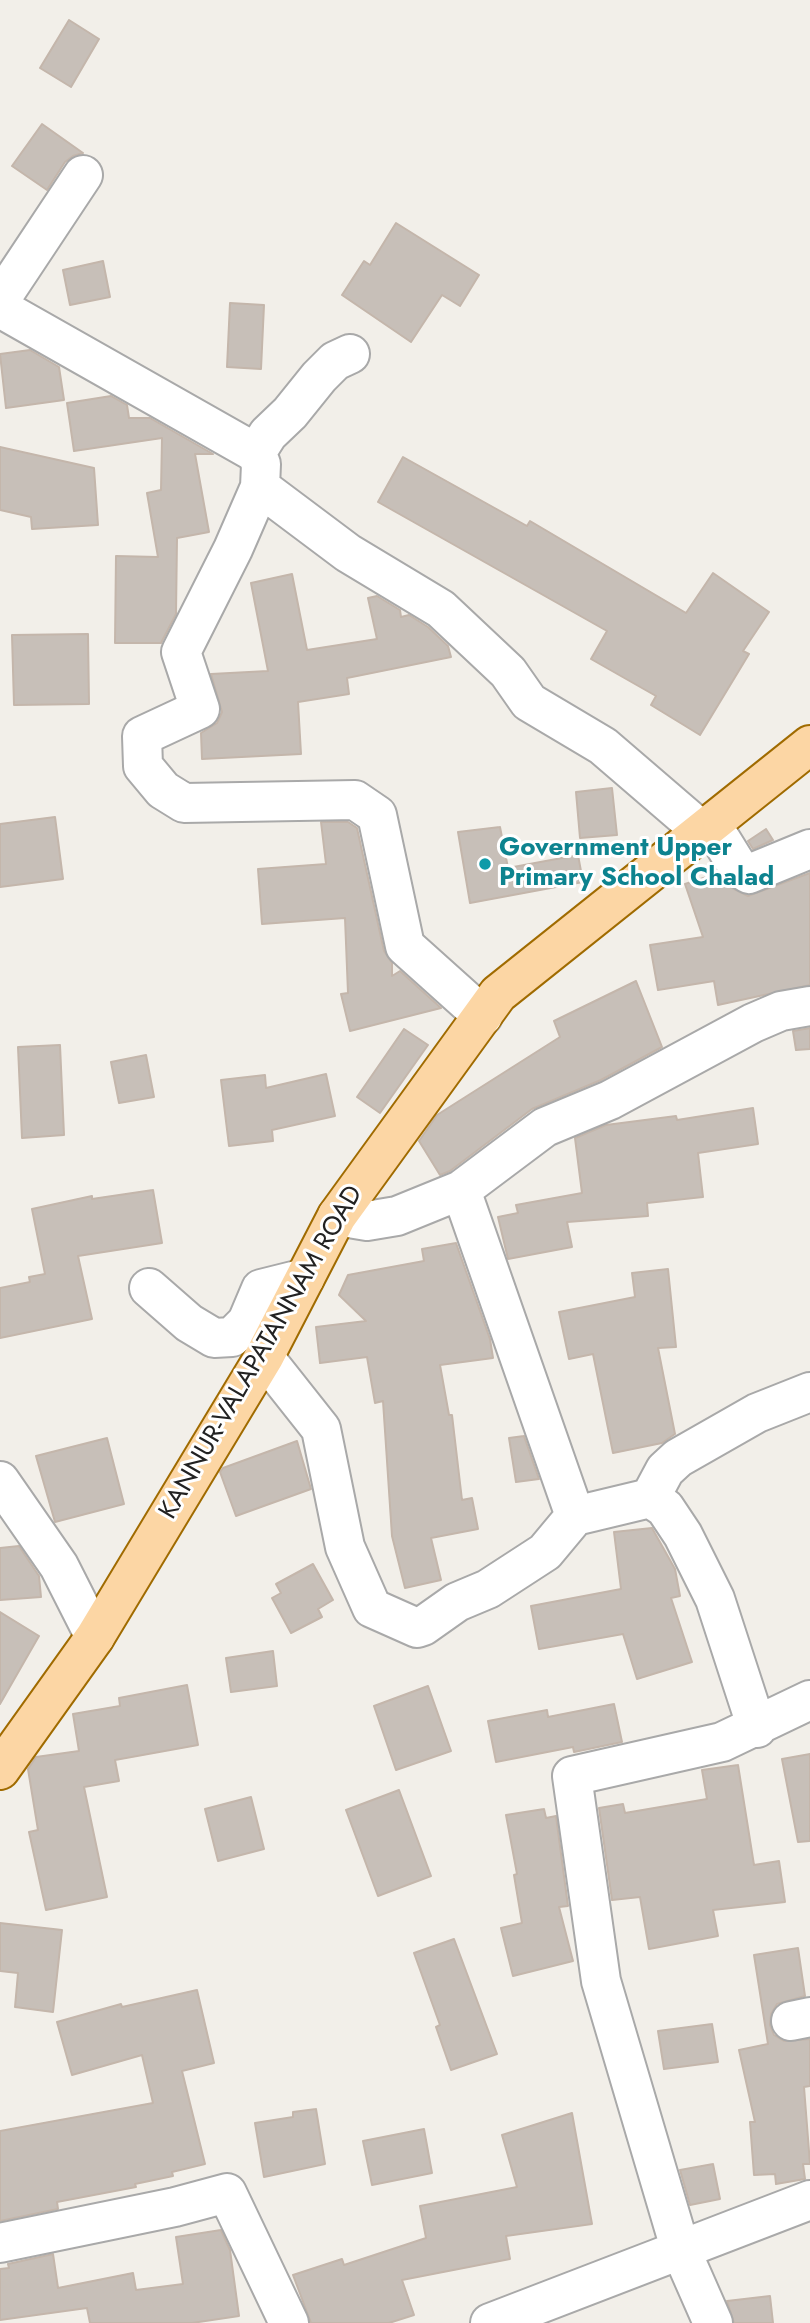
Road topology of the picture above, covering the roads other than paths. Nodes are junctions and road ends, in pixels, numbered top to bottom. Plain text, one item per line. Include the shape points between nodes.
1 (83, 174) dead end
2 (0, 300) edge
3 (0, 308) edge
4 (350, 354) dead end
5 (258, 470) junction
6 (810, 745) edge
7 (707, 828) junction
8 (810, 849) edge
9 (810, 1006) edge
10 (483, 1016) junction
11 (461, 1190) junction
12 (337, 1216) junction
13 (305, 1278) junction
14 (149, 1288) dead end
15 (264, 1357) junction
16 (810, 1392) edge
17 (0, 1481) edge
18 (650, 1498) junction
19 (575, 1516) junction
20 (95, 1637) junction
21 (810, 1700) edge
22 (757, 1728) junction
23 (0, 1770) edge
24 (810, 2200) edge
25 (0, 2243) edge
26 (680, 2248) junction
27 (289, 2323) edge
28 (490, 2323) edge
29 (713, 2323) edge

1 - 2 street
3 - 5 street
4 - 5 street via 335,361 268,434
5 - 7 street via 348,553 441,608 508,672 529,702 603,746
5 - 10 street via 233,549 181,652 200,709 142,736 143,766 163,790 184,803 355,800 377,815 405,946
6 - 7 main road, KANNUR-VALAPATANNAM ROAD
7 - 8 street via 749,874
7 - 10 main road, KANNUR-VALAPATANNAM ROAD via 498,994
9 - 11 street via 753,1023 610,1100 545,1127
10 - 12 main road, KANNUR-VALAPATANNAM ROAD
11 - 12 street via 397,1216 367,1221
11 - 19 street
12 - 13 main road, KANNUR-VALAPATANNAM ROAD
13 - 14 street via 261,1289 247,1322 232,1336 214,1338
13 - 15 main road, KANNUR-VALAPATANNAM ROAD
15 - 19 street via 321,1429 345,1546 372,1608 417,1628 423,1626 545,1552
15 - 20 main road, KANNUR-VALAPATANNAM ROAD
16 - 18 street via 757,1413 678,1458 665,1470
17 - 20 street via 59,1566
18 - 19 street
18 - 22 street via 664,1508 683,1535 715,1599
20 - 23 main road, KANNUR-VALAPATANNAM ROAD
21 - 22 street
22 - 26 street via 722,1742 572,1776 601,1981
24 - 26 street
25 - 27 street via 227,2193
26 - 28 street
26 - 29 street

